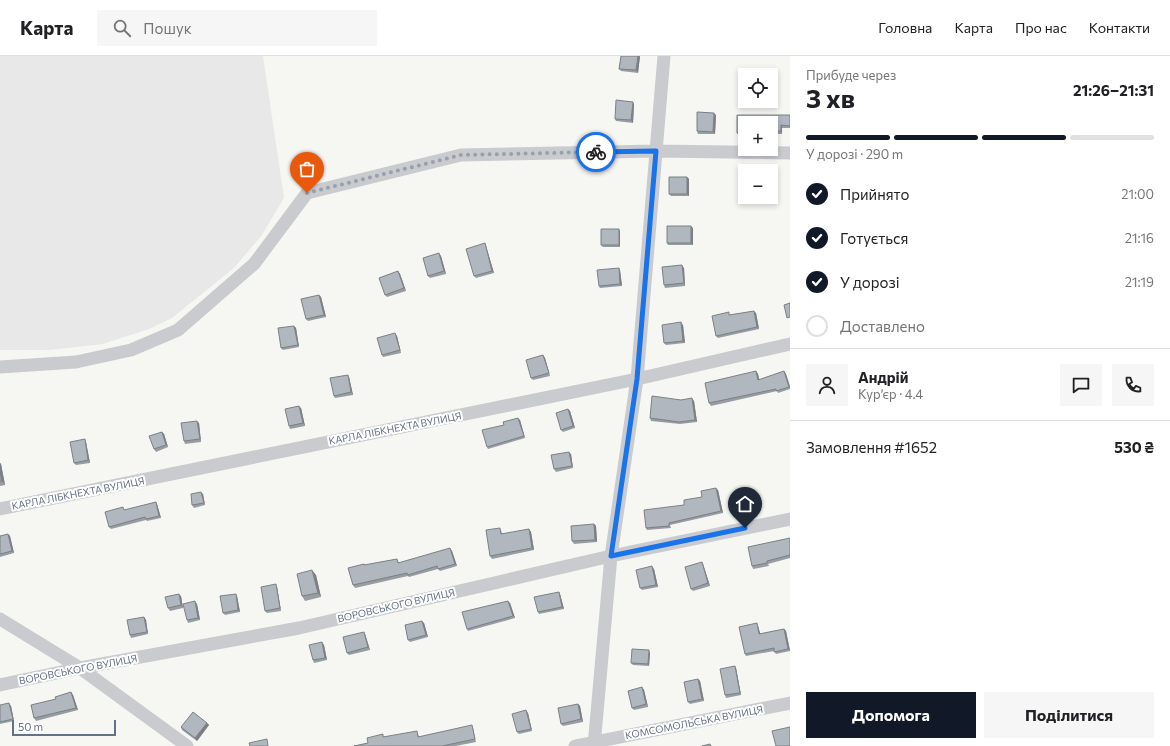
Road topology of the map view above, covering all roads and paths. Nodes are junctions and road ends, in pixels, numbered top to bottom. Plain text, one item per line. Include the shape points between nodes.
1 (664, 56) edge
2 (656, 151) junction
3 (790, 153) edge
4 (790, 344) edge
5 (0, 367) edge
6 (637, 379) junction
7 (0, 509) edge
8 (790, 519) edge
9 (611, 556) junction
10 (0, 619) edge
11 (80, 668) junction
12 (0, 685) edge
13 (790, 703) edge
14 (594, 744) edge
15 (187, 746) edge
16 (575, 746) edge

1 - 2 street
2 - 3 street
2 - 5 street via 461,155 307,193 254,264 178,330 131,350 76,362
2 - 6 street
4 - 6 street, КАРЛА ЛІБКНЕХТА ВУЛИЦЯ
6 - 7 street, КАРЛА ЛІБКНЕХТА ВУЛИЦЯ
6 - 9 street
8 - 9 street, ВОРОВСЬКОГО ВУЛИЦЯ
9 - 11 street, ВОРОВСЬКОГО ВУЛИЦЯ via 298,628
9 - 14 street
10 - 11 street
11 - 12 street, ВОРОВСЬКОГО ВУЛИЦЯ
11 - 15 street
13 - 14 street, КОМСОМОЛЬСЬКА ВУЛИЦЯ
14 - 16 street, КОМСОМОЛЬСЬКА ВУЛИЦЯ

